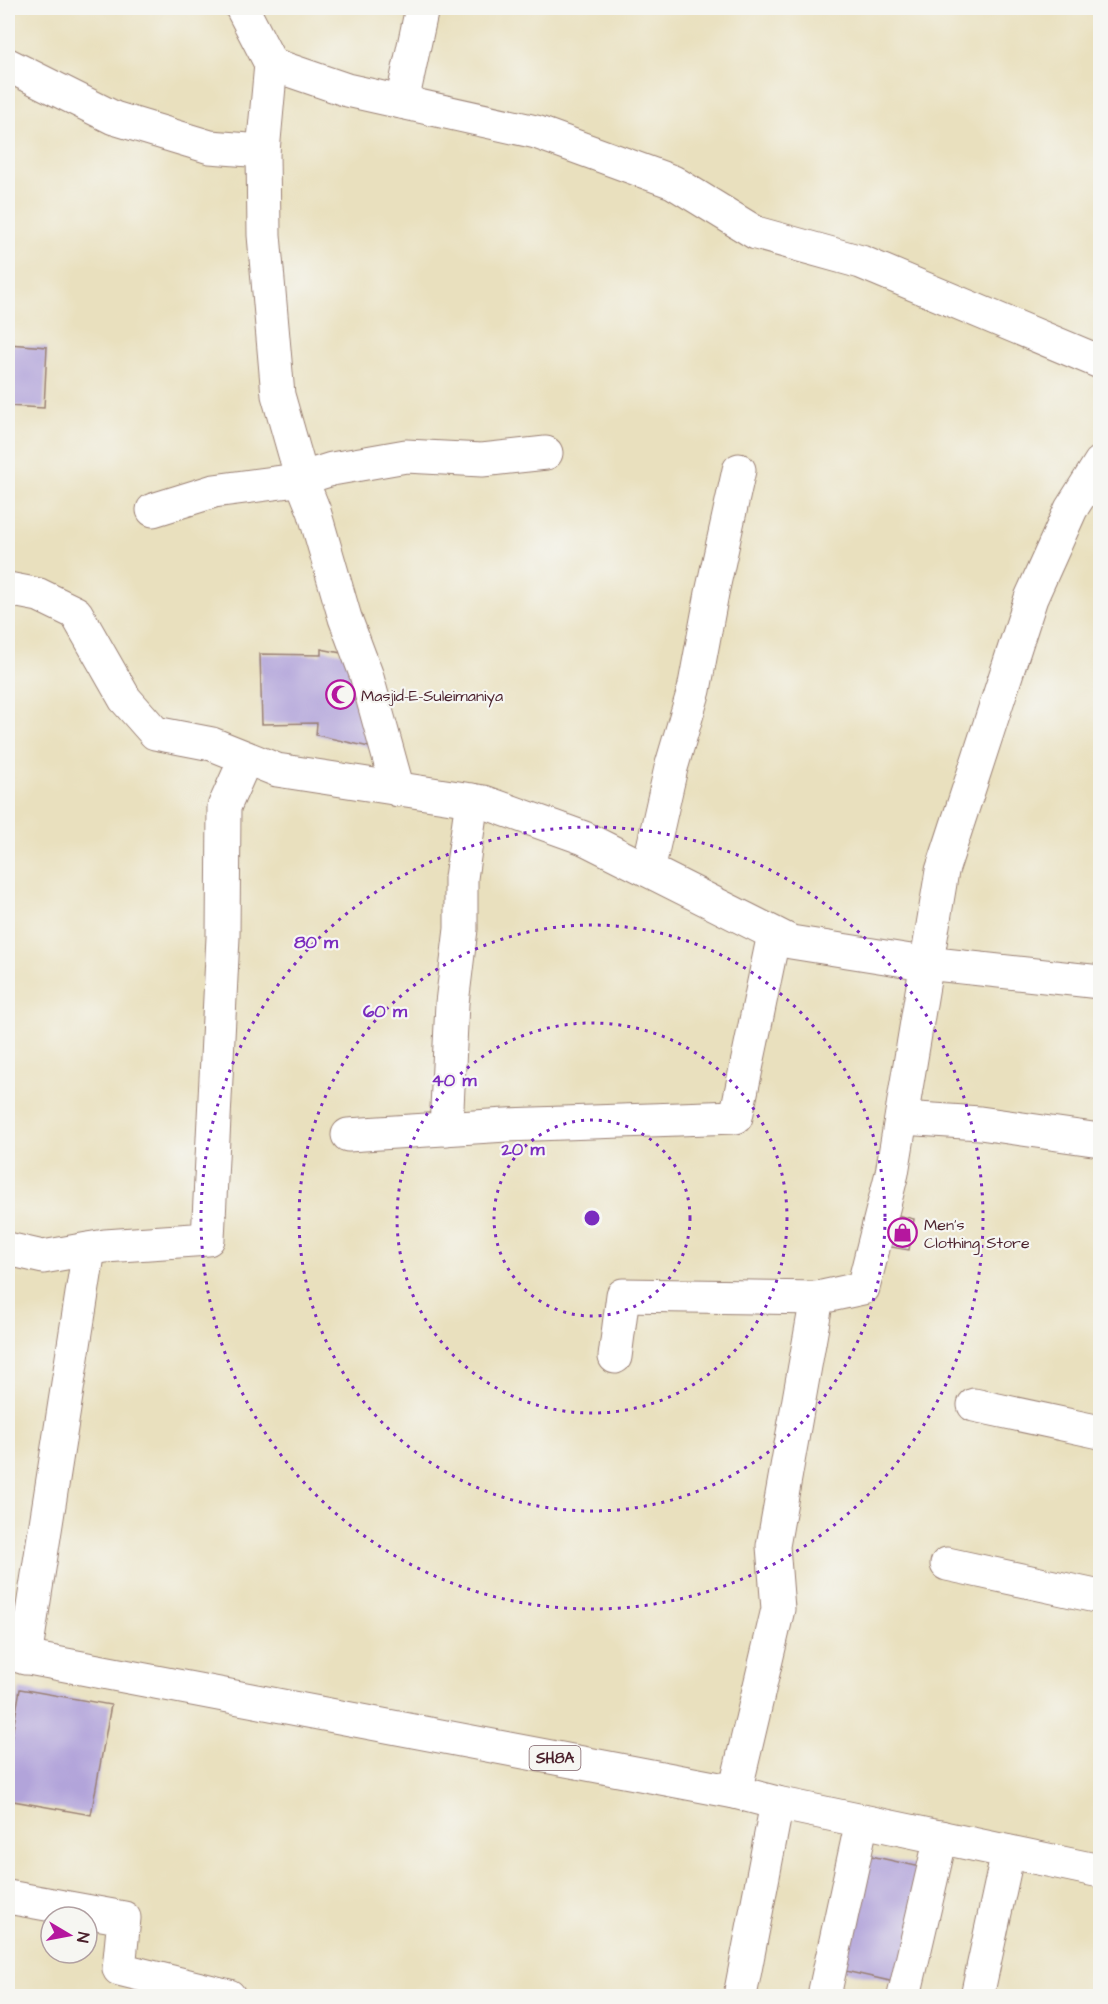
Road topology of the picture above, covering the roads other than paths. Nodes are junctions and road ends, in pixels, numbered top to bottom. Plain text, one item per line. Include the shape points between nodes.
1 (242, 8) edge
2 (422, 8) edge
3 (271, 64) junction
4 (8, 65) edge
5 (402, 102) junction
6 (263, 151) junction
7 (1101, 362) edge
8 (546, 453) dead end
9 (1101, 463) edge
10 (739, 470) dead end
11 (302, 479) junction
12 (153, 510) dead end
13 (8, 589) edge
14 (246, 758) junction
15 (398, 790) junction
16 (472, 800) junction
17 (648, 870) junction
18 (774, 934) junction
19 (927, 962) junction
20 (1101, 982) edge
21 (902, 1118) junction
22 (446, 1129) junction
23 (348, 1135) dead end
24 (1101, 1140) edge
25 (8, 1249) edge
26 (89, 1249) junction
27 (817, 1298) junction
28 (615, 1358) dead end
29 (974, 1405) dead end
30 (1101, 1432) edge
31 (947, 1564) dead end
32 (1101, 1597) edge
33 (16, 1656) edge
34 (735, 1792) junction
35 (777, 1803) junction
36 (862, 1821) junction
37 (941, 1837) junction
38 (1008, 1851) junction
39 (1101, 1871) edge
40 (8, 1897) edge
41 (825, 1991) dead end
42 (229, 1996) edge
43 (740, 1996) edge
44 (904, 1996) edge
45 (977, 1996) edge

1 - 3 street
2 - 5 street
3 - 5 street via 346,90
3 - 6 street
4 - 6 street via 114,118 210,147
5 - 7 street via 536,132 673,182 756,233 861,262
6 - 11 street via 264,235 278,395
8 - 11 street via 482,460 406,456 332,469
9 - 19 street via 1071,508 1031,598 942,871
10 - 17 street via 694,690
11 - 12 street via 214,491
11 - 15 street via 366,674
13 - 14 street via 39,595 76,613 125,699 154,733 212,744
14 - 15 street via 277,770
14 - 26 street via 224,807 223,937 208,1239
15 - 16 street
16 - 17 street via 584,838
16 - 22 street via 461,878 461,929 452,1003
17 - 18 street
18 - 19 street via 791,942
18 - 22 street via 736,1117
19 - 20 street
19 - 21 street
21 - 24 street via 980,1123
21 - 27 street via 863,1288
22 - 23 street
25 - 26 street via 43,1257
26 - 33 street
27 - 28 street via 623,1295
27 - 34 street via 773,1546 778,1609
29 - 30 street
31 - 32 street
33 - 34 street, SH8A
34 - 35 street, SH8A
35 - 36 street, SH8A
35 - 43 street
36 - 37 street, SH8A
36 - 41 street
37 - 38 street, SH8A
37 - 44 street
38 - 39 street, SH8A
38 - 45 street
40 - 42 street via 124,1918 118,1969

